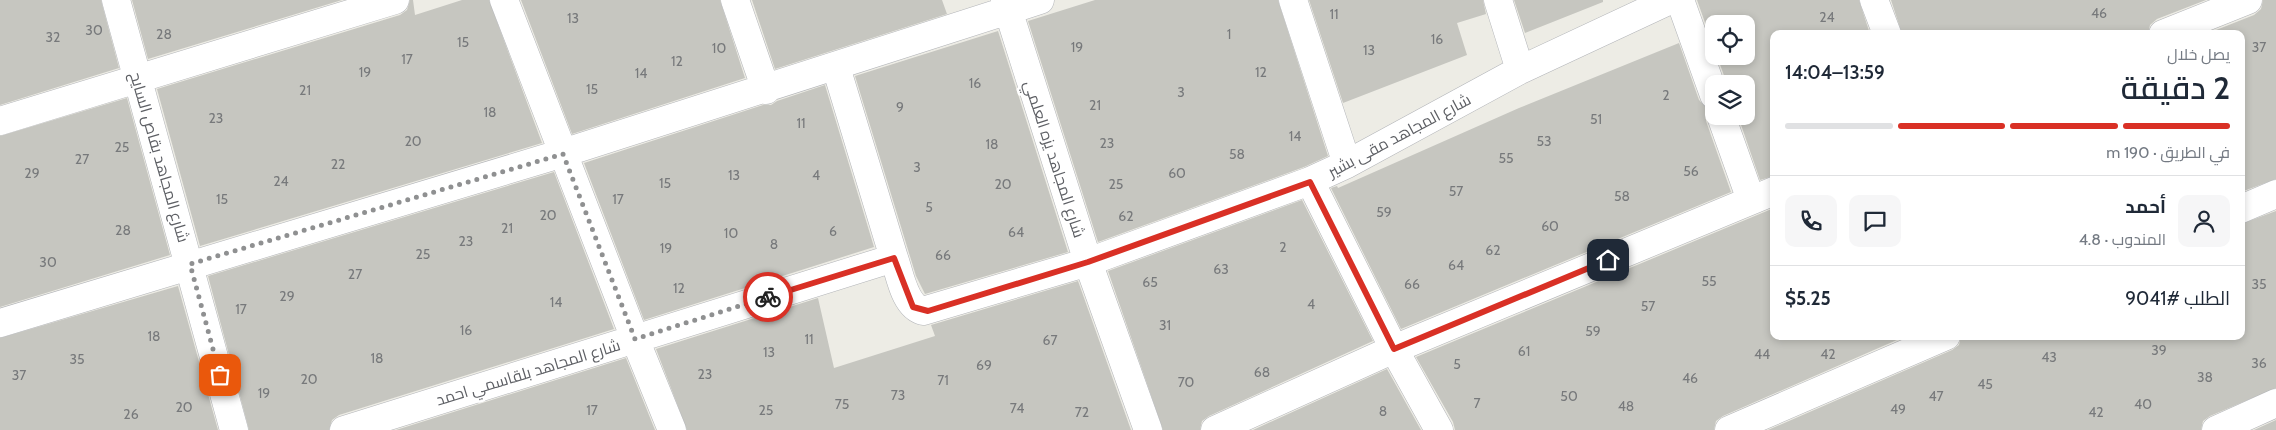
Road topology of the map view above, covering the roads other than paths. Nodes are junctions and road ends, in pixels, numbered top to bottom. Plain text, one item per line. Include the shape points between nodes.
1 (116, 0) edge
2 (395, 0) edge
3 (504, 0) edge
4 (735, 0) edge
5 (1040, 0) edge
6 (1293, 0) edge
7 (1498, 0) edge
8 (1670, 0) edge
9 (1680, 0) edge
10 (1874, 0) edge
11 (2248, 0) edge
12 (1006, 5) edge
13 (1885, 30) edge
14 (2173, 30) edge
15 (836, 67) junction
16 (1520, 70) junction
17 (1707, 75) edge
18 (137, 80) junction
19 (766, 90) junction
20 (0, 121) edge
21 (1726, 125) edge
22 (563, 154) junction
23 (1347, 164) junction
24 (1310, 182) junction
25 (2276, 194) edge
26 (1762, 196) edge
27 (2245, 207) edge
28 (894, 258) junction
29 (1088, 262) junction
30 (190, 264) junction
31 (0, 323) edge
32 (635, 339) junction
33 (1937, 340) edge
34 (1394, 349) junction
35 (2276, 404) edge
36 (234, 430) edge
37 (344, 430) edge
38 (672, 430) edge
39 (1148, 430) edge
40 (1215, 430) edge
41 (1439, 430) edge
42 (1728, 430) edge
43 (2216, 430) edge

1 - 18 street, شارع المجاهد بقاص السايح
2 - 18 street
3 - 22 street
4 - 19 street
5 - 12 street
6 - 23 street
7 - 16 street
8 - 16 street, شارع المجاهد مقى بشير
9 - 17 street
10 - 13 street
11 - 14 street
12 - 15 street
12 - 29 street, شارع المجاهد يزه العلمي
15 - 19 street
15 - 28 street
16 - 23 street, شارع المجاهد مقى بشير
18 - 20 street
18 - 30 street, شارع المجاهد بقاص السايح
19 - 22 street
21 - 26 street
22 - 30 street
22 - 32 street
23 - 24 street, شارع المجاهد مقى بشير
24 - 29 street, شارع المجاهد مقى بشير
24 - 34 street
25 - 27 street
26 - 34 street
28 - 29 street, شارع المجاهد مقى بشير via 909,300 913,307 923,311
28 - 32 street, شارع المجاهد بلقاسمي احمد
29 - 39 street, شارع المجاهد يزه العلمي
30 - 31 street
30 - 36 street, شارع المجاهد بقاص السايح
32 - 37 street, شارع المجاهد بلقاسمي احمد
32 - 38 street
33 - 42 street
34 - 40 street
34 - 41 street
35 - 43 street

